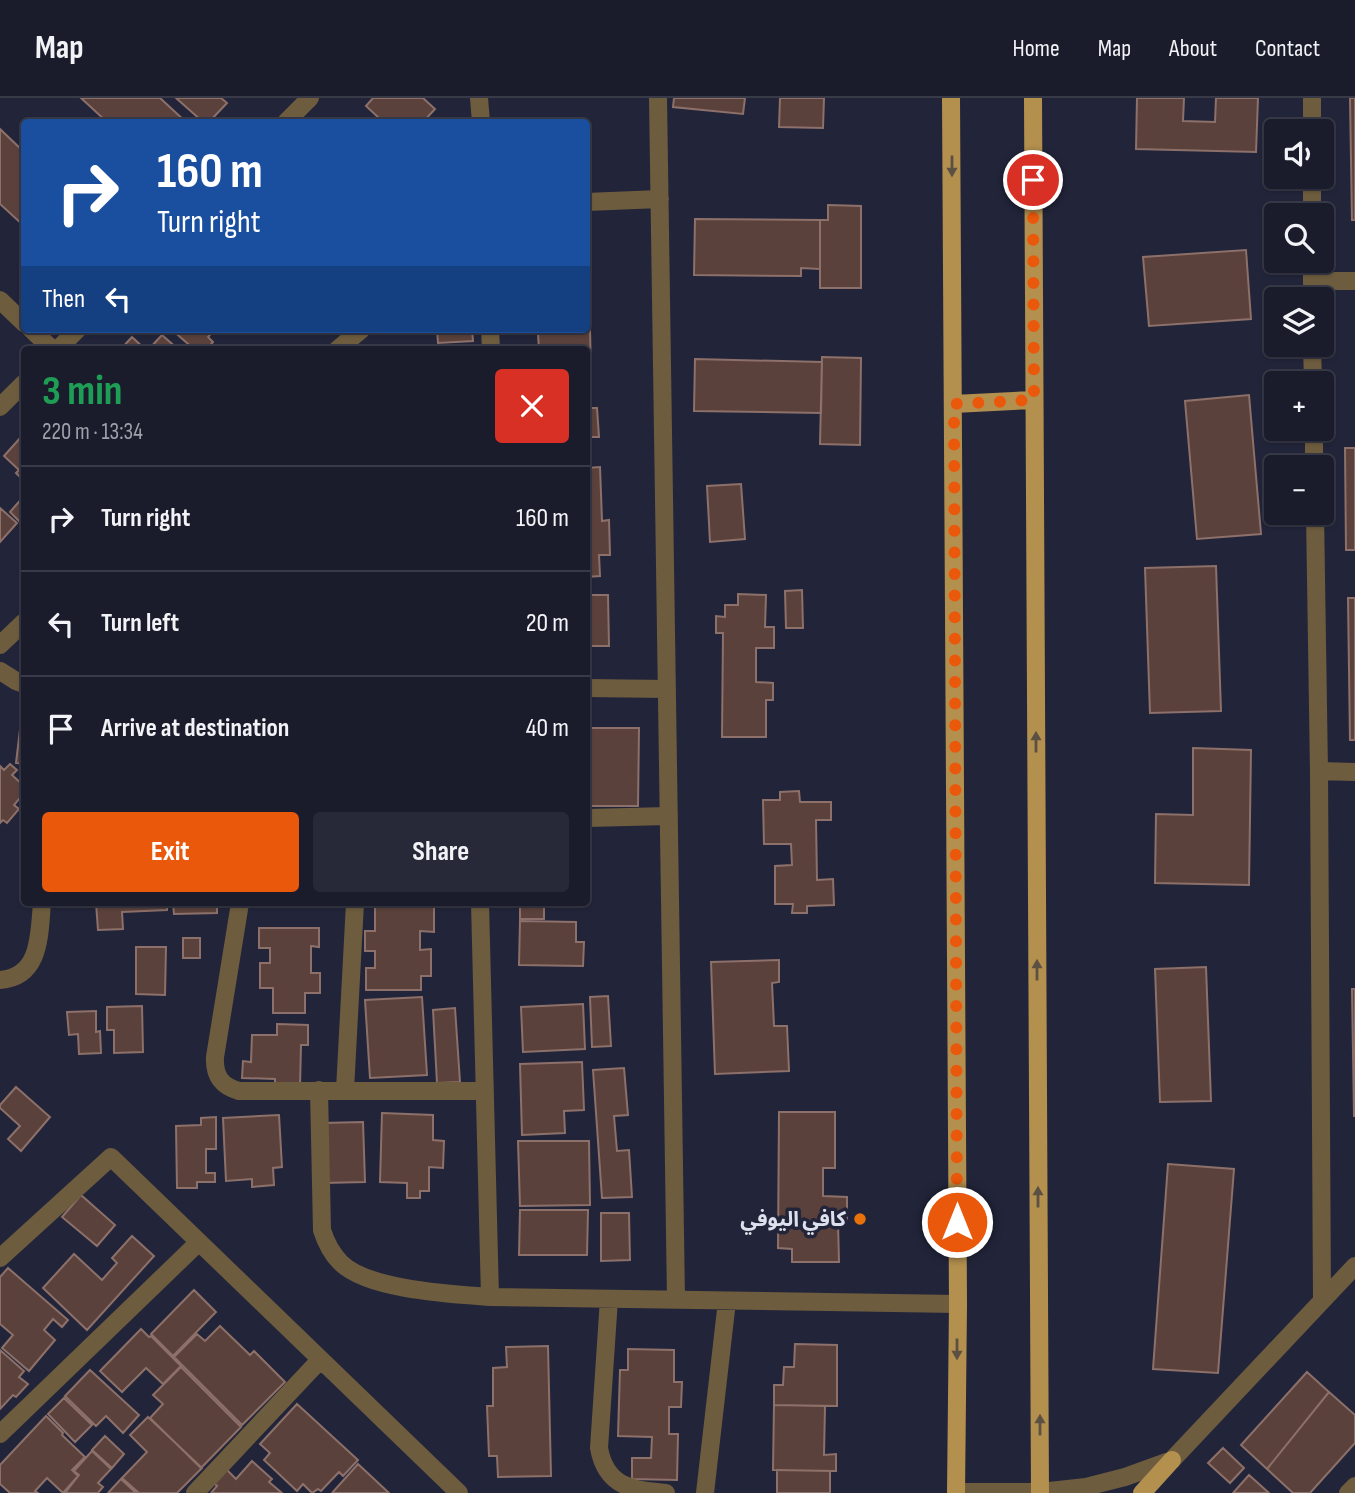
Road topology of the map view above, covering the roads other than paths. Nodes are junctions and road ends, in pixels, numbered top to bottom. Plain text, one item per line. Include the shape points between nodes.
1 (310, 98) edge
2 (479, 98) edge
3 (658, 98) edge
4 (951, 98) edge
5 (1033, 98) edge
6 (1312, 98) edge
7 (289, 119) edge
8 (481, 119) edge
9 (1312, 119) edge
10 (660, 198) junction
11 (590, 202) edge
12 (1355, 281) edge
13 (1326, 287) edge
14 (0, 300) edge
15 (21, 320) edge
16 (36, 333) edge
17 (74, 333) edge
18 (357, 333) edge
19 (50, 346) edge
20 (59, 346) edge
21 (342, 346) edge
22 (21, 386) edge
23 (1034, 400) junction
24 (954, 404) junction
25 (0, 407) edge
26 (1315, 525) edge
27 (21, 625) edge
28 (0, 645) edge
29 (0, 671) edge
30 (21, 683) edge
31 (590, 688) edge
32 (667, 689) junction
33 (1319, 771) junction
34 (1355, 772) edge
35 (669, 816) junction
36 (590, 818) edge
37 (42, 906) edge
38 (240, 906) edge
39 (355, 906) edge
40 (480, 906) edge
41 (0, 980) edge
42 (319, 1090) junction
43 (345, 1090) junction
44 (484, 1091) junction
45 (199, 1242) junction
46 (0, 1258) edge
47 (1355, 1266) edge
48 (490, 1297) junction
49 (609, 1299) junction
50 (676, 1300) junction
51 (727, 1301) junction
52 (1322, 1301) junction
53 (958, 1304) junction
54 (320, 1360) junction
55 (0, 1434) edge
56 (1172, 1460) junction
57 (1355, 1486) edge
58 (453, 1491) edge
59 (1040, 1492) edge
60 (195, 1493) edge
61 (666, 1493) edge
62 (705, 1493) edge
63 (957, 1493) edge
64 (1142, 1493) edge
65 (1348, 1493) edge

1 - 7 street
2 - 8 street
3 - 10 street
4 -> 24 main road
5 - 23 main road
6 - 9 street
10 - 11 street
10 - 32 street
12 - 13 street
14 - 15 street
16 - 19 street
17 - 20 street
18 - 21 street
22 - 25 street
23 - 24 main road
59 -> 23 main road
24 - 53 main road
26 - 33 street
27 - 28 street
29 - 30 street
31 - 32 street
32 - 35 street
33 - 34 street
33 - 52 street
35 - 36 street
35 - 50 street
37 - 41 street via 33,961 15,977
38 - 42 street via 216,1074 229,1088 239,1091
39 - 43 street
40 - 44 street
42 - 43 street
42 - 48 street via 322,1230 332,1253 356,1273 383,1283
43 - 44 street
44 - 48 street
45 - 46 street via 111,1157
45 - 54 street
45 - 55 street
47 - 52 street
48 - 49 street
49 - 50 street
49 - 61 street via 598,1448 606,1469 625,1486
50 - 51 street
51 - 53 street
51 - 62 street
52 - 56 street
53 -> 63 main road
54 - 58 street
54 - 60 street
56 - 59 street via 1086,1487
56 - 64 main road
57 - 65 street
59 - 63 street

